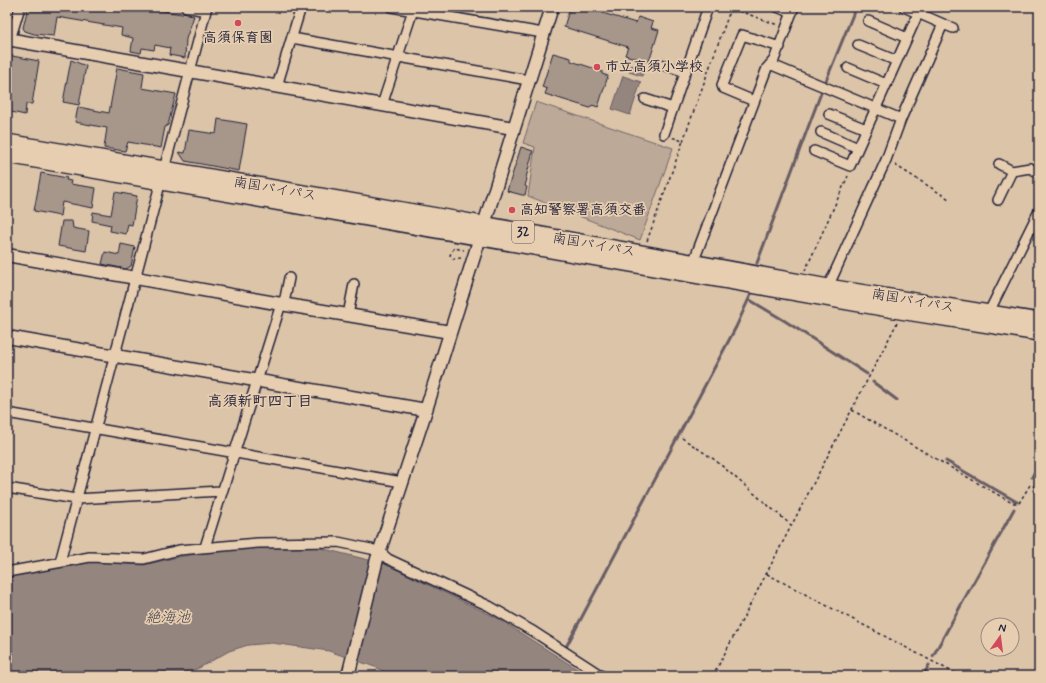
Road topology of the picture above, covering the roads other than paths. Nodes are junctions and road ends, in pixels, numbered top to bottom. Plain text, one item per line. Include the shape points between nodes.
1 (20, 7) edge
2 (186, 7) edge
3 (301, 7) edge
4 (391, 7) edge
5 (552, 7) edge
6 (708, 7) edge
7 (777, 7) edge
8 (904, 7) edge
9 (206, 9) edge
10 (413, 9) edge
11 (793, 10) edge
12 (919, 10) edge
13 (868, 21) dead end
14 (943, 24) junction
15 (953, 28) dead end
16 (543, 33) junction
17 (292, 38) junction
18 (907, 38) junction
19 (9, 40) edge
20 (858, 45) dead end
21 (780, 47) junction
22 (398, 57) junction
23 (897, 61) junction
24 (657, 62) dead end
25 (772, 65) junction
26 (848, 68) dead end
27 (189, 72) junction
28 (686, 72) junction
29 (528, 80) junction
30 (886, 84) junction
31 (277, 86) junction
32 (645, 99) dead end
33 (754, 101) junction
34 (382, 105) junction
35 (673, 108) junction
36 (875, 108) junction
37 (829, 114) dead end
38 (901, 119) junction
39 (513, 128) junction
40 (866, 129) junction
41 (821, 132) dead end
42 (664, 134) road end
43 (7, 142) edge
44 (858, 148) junction
45 (814, 151) dead end
46 (7, 155) edge
47 (999, 164) dead end
48 (1012, 171) junction
49 (1039, 173) edge
50 (162, 176) junction
51 (998, 200) dead end
52 (1039, 211) edge
53 (481, 231) junction
54 (7, 255) edge
55 (693, 263) junction
56 (134, 278) junction
57 (289, 278) dead end
58 (354, 284) dead end
59 (828, 287) junction
60 (281, 304) junction
61 (988, 314) junction
62 (348, 315) junction
63 (1039, 321) edge
64 (450, 332) junction
65 (1039, 333) edge
66 (7, 336) edge
67 (114, 355) junction
68 (257, 381) junction
69 (426, 410) junction
70 (7, 413) edge
71 (95, 428) junction
72 (234, 452) junction
73 (402, 482) junction
74 (7, 488) edge
75 (221, 491) junction
76 (76, 499) junction
77 (205, 547) junction
78 (379, 556) junction
79 (60, 562) junction
80 (7, 572) edge
81 (348, 676) edge
82 (602, 676) edge

1 - 19 street
2 - 9 street
3 - 17 street
4 - 10 street
5 - 16 street
6 - 28 street
7 - 11 street
8 - 12 street
9 - 27 street
10 - 16 street
10 - 22 street
11 - 21 street
12 - 14 street
12 - 18 street
13 - 18 street
14 - 15 street
14 - 38 street
16 - 29 street
17 - 22 street
17 - 31 street
18 - 23 street
19 - 27 street
20 - 23 street
21 - 25 street
21 - 33 street via 742,35 722,84 723,88
22 - 29 street
22 - 34 street
23 - 30 street
24 - 28 street
25 - 33 street via 767,68
25 - 36 street
26 - 30 street
27 - 31 street
27 - 50 street
28 - 35 street
29 - 39 street
30 - 36 street
31 - 34 street
32 - 35 street
33 - 55 street
34 - 39 street
35 - 42 street
36 - 38 street
36 - 40 street
37 - 40 street
38 - 59 street via 886,160
39 - 53 street
40 - 44 street
41 - 44 street
43 - 50 highway, 南国バイパス / 32
44 - 45 street via 850,166
46 - 50 highway, 南国バイパス / 32
47 - 48 street
48 - 49 street via 1030,168
48 - 51 street
50 - 53 highway, 南国バイパス / 32
50 - 56 street
52 - 61 street
53 - 55 highway, 南国バイパス / 32
53 - 64 street
53 - 65 highway, 南国バイパス / 32 via 900,311
54 - 56 street
55 - 59 highway, 南国バイパス / 32
56 - 60 street
56 - 67 street
57 - 60 street via 285,298
58 - 62 street
59 - 61 highway, 南国バイパス / 32
60 - 62 street
60 - 68 street
61 - 63 highway, 南国バイパス / 32
62 - 64 street
64 - 69 street
66 - 67 street
67 - 68 street
67 - 71 street
68 - 69 street
68 - 72 street
69 - 73 street
70 - 71 street
71 - 72 street
71 - 76 street
72 - 73 street
72 - 75 street
73 - 78 street
74 - 76 street
75 - 76 street
75 - 77 street
76 - 79 street
77 - 78 street via 258,542 338,542
77 - 79 street via 179,550 144,559 90,557
78 - 81 street
78 - 82 street via 506,615
79 - 80 street

